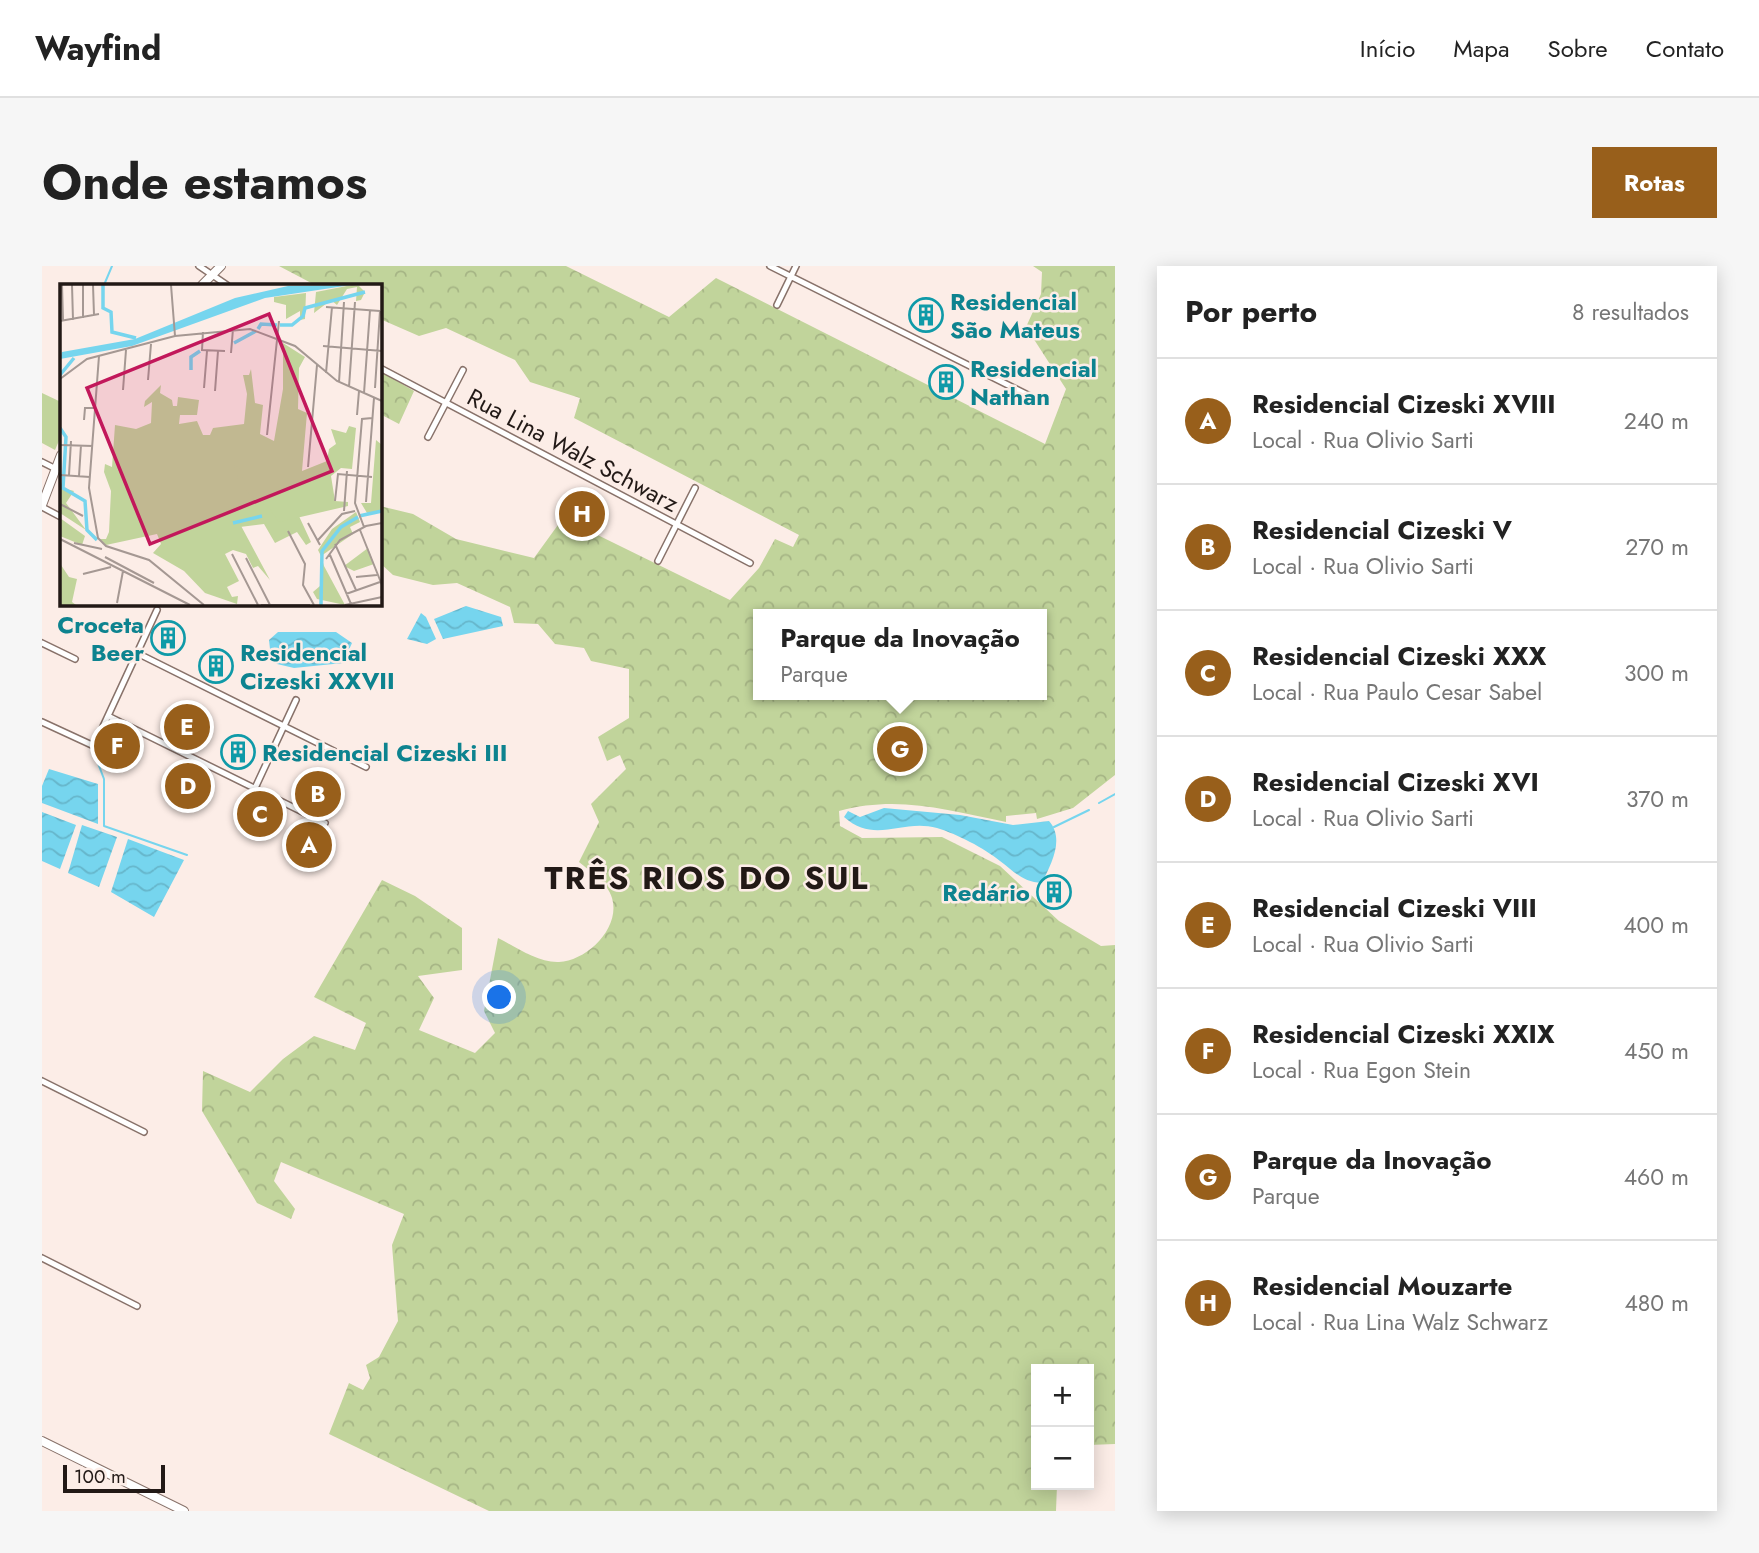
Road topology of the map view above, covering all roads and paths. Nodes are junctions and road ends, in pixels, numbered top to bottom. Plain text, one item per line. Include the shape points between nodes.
1 (199, 266) edge
2 (221, 266) edge
3 (770, 266) edge
4 (796, 266) edge
5 (214, 274) junction
6 (791, 276) junction
7 (203, 284) edge
8 (226, 284) edge
9 (777, 304) dead end
10 (382, 369) edge
11 (463, 370) dead end
12 (1036, 399) dead end
13 (446, 403) junction
14 (428, 437) dead end
15 (60, 457) edge
16 (42, 462) edge
17 (55, 469) junction
18 (695, 488) dead end
19 (42, 506) edge
20 (60, 516) edge
21 (677, 525) junction
22 (658, 561) dead end
23 (750, 563) dead end
24 (157, 610) dead end
25 (42, 642) edge
26 (137, 653) junction
27 (75, 659) dead end
28 (296, 700) dead end
29 (108, 716) junction
30 (42, 722) edge
31 (283, 728) junction
32 (366, 768) dead end
33 (255, 789) junction
34 (242, 816) dead end
35 (325, 824) dead end
36 (42, 1081) edge
37 (144, 1132) dead end
38 (42, 1258) edge
39 (138, 1306) dead end
40 (42, 1441) edge
41 (184, 1511) edge

1 - 5 street
2 - 5 street
3 - 6 street
4 - 6 street
5 - 7 street
5 - 8 street
6 - 9 street
6 - 12 street
10 - 13 street, Rua Lina Walz Schwarz
11 - 13 street
13 - 14 street
13 - 21 street, Rua Lina Walz Schwarz
15 - 17 street
16 - 17 street
17 - 19 street
18 - 21 street
19 - 20 street
21 - 22 street
21 - 23 street, Rua Lina Walz Schwarz
24 - 26 street
25 - 27 street
26 - 29 street
26 - 31 street
28 - 31 street
29 - 30 street via 94,746
29 - 33 street
31 - 32 street
31 - 33 street
33 - 34 street
33 - 35 street
36 - 37 street
38 - 39 street
40 - 41 street

